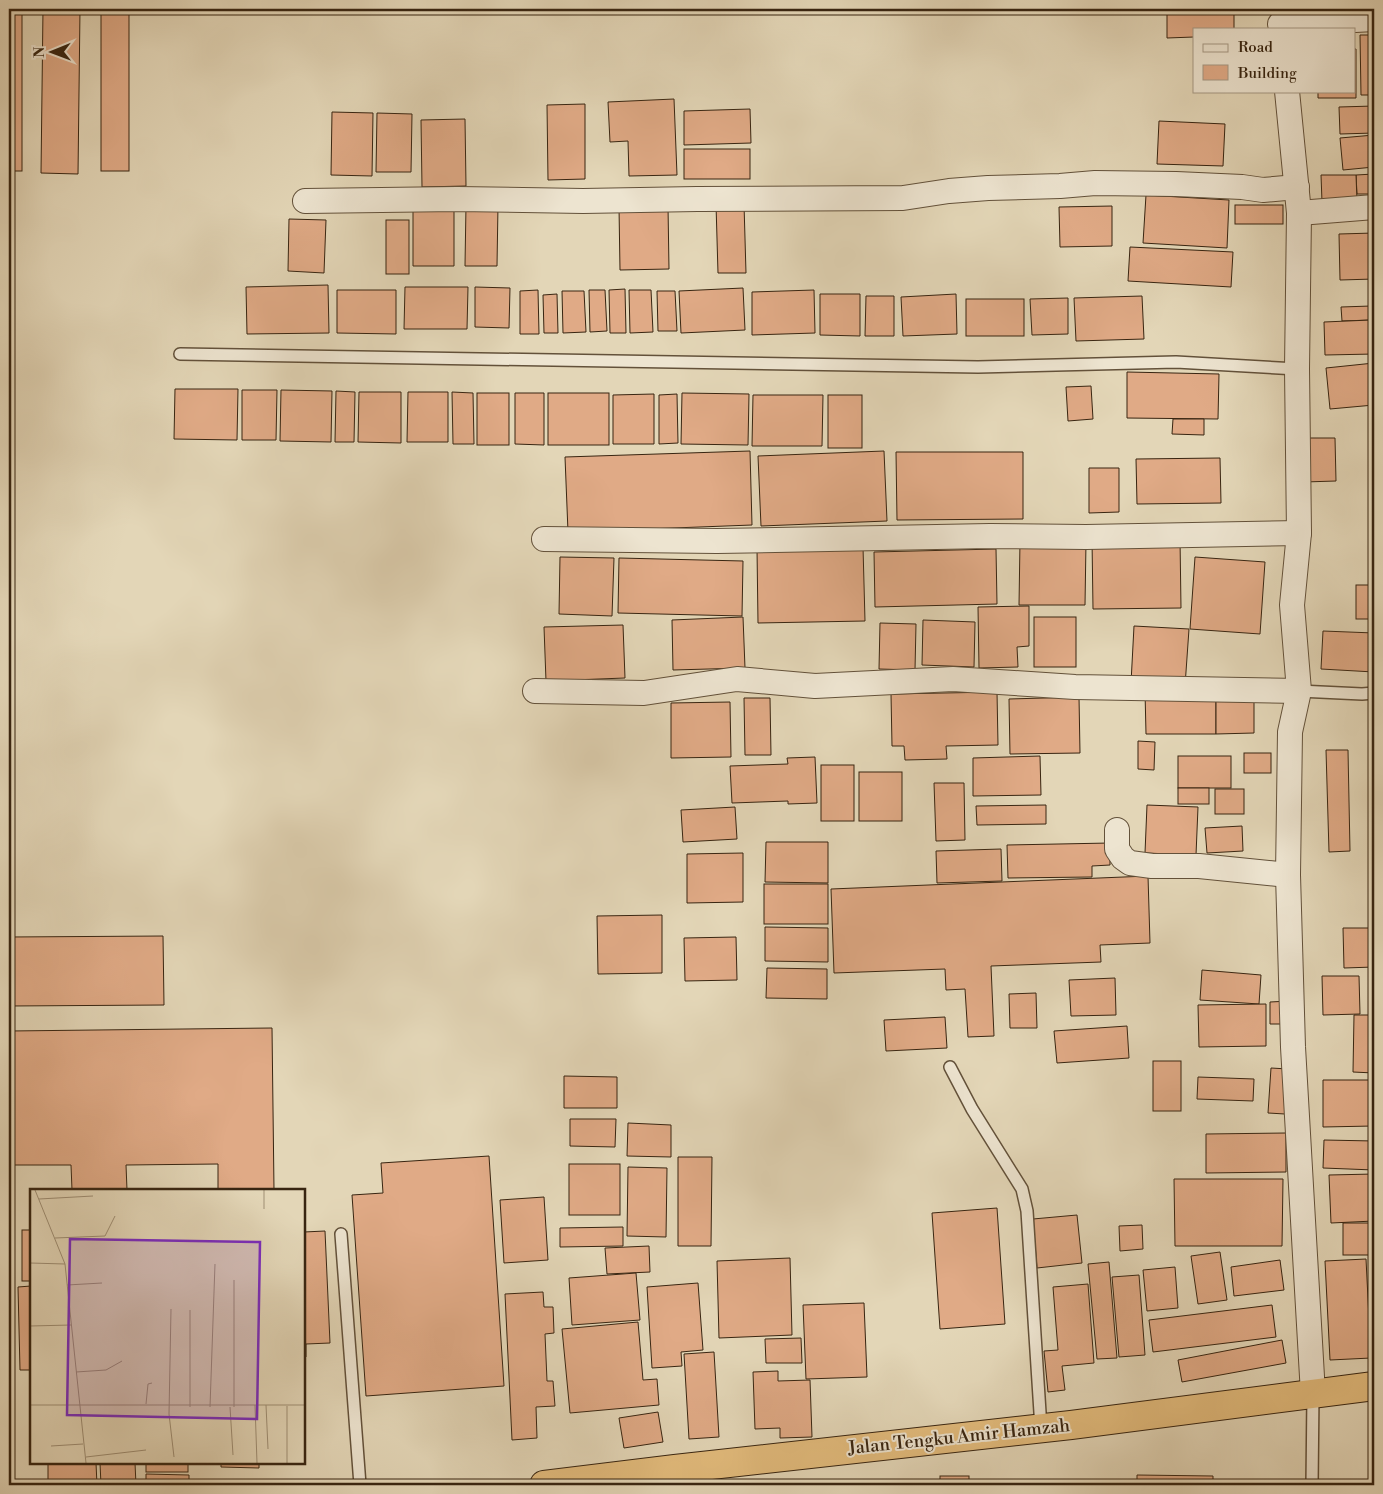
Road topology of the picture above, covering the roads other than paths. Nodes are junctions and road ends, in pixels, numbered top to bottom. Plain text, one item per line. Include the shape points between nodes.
1 (1374, 18) edge
2 (1280, 20) edge
3 (1287, 92) edge
4 (1297, 187) junction
5 (305, 201) dead end
6 (1374, 207) edge
7 (1300, 212) junction
8 (180, 354) dead end
9 (1296, 369) junction
10 (1299, 533) junction
11 (544, 539) dead end
12 (1299, 691) junction
13 (535, 692) dead end
14 (1374, 693) edge
15 (1117, 830) dead end
16 (1288, 875) junction
17 (950, 1067) dead end
18 (341, 1234) dead end
19 (1374, 1386) edge
20 (1313, 1394) junction
21 (1041, 1428) junction
22 (676, 1477) edge
23 (360, 1485) edge
24 (544, 1485) edge
25 (1312, 1485) edge

1 - 2 street
3 - 4 street
4 - 5 street via 1263,190 1095,183 948,191 903,198
4 - 7 street
6 - 7 street
7 - 9 street
8 - 9 lane via 978,367 1176,362
9 - 10 street
10 - 11 street via 717,541
10 - 12 street via 1292,605
12 - 13 street via 1075,687 953,679 815,686 737,679 644,693
12 - 14 lane
12 - 16 street via 1290,732
15 - 16 street via 1117,849 1130,863
16 - 20 street via 1293,1047
17 - 21 lane via 1022,1189 1027,1211
18 - 23 lane
19 - 20 highway, Jalan Tengku Amir Hamzah
20 - 21 highway, Jalan Tengku Amir Hamzah
20 - 25 lane
21 - 22 highway, Jalan Tengku Amir Hamzah
22 - 24 highway, Jalan Tengku Amir Hamzah

